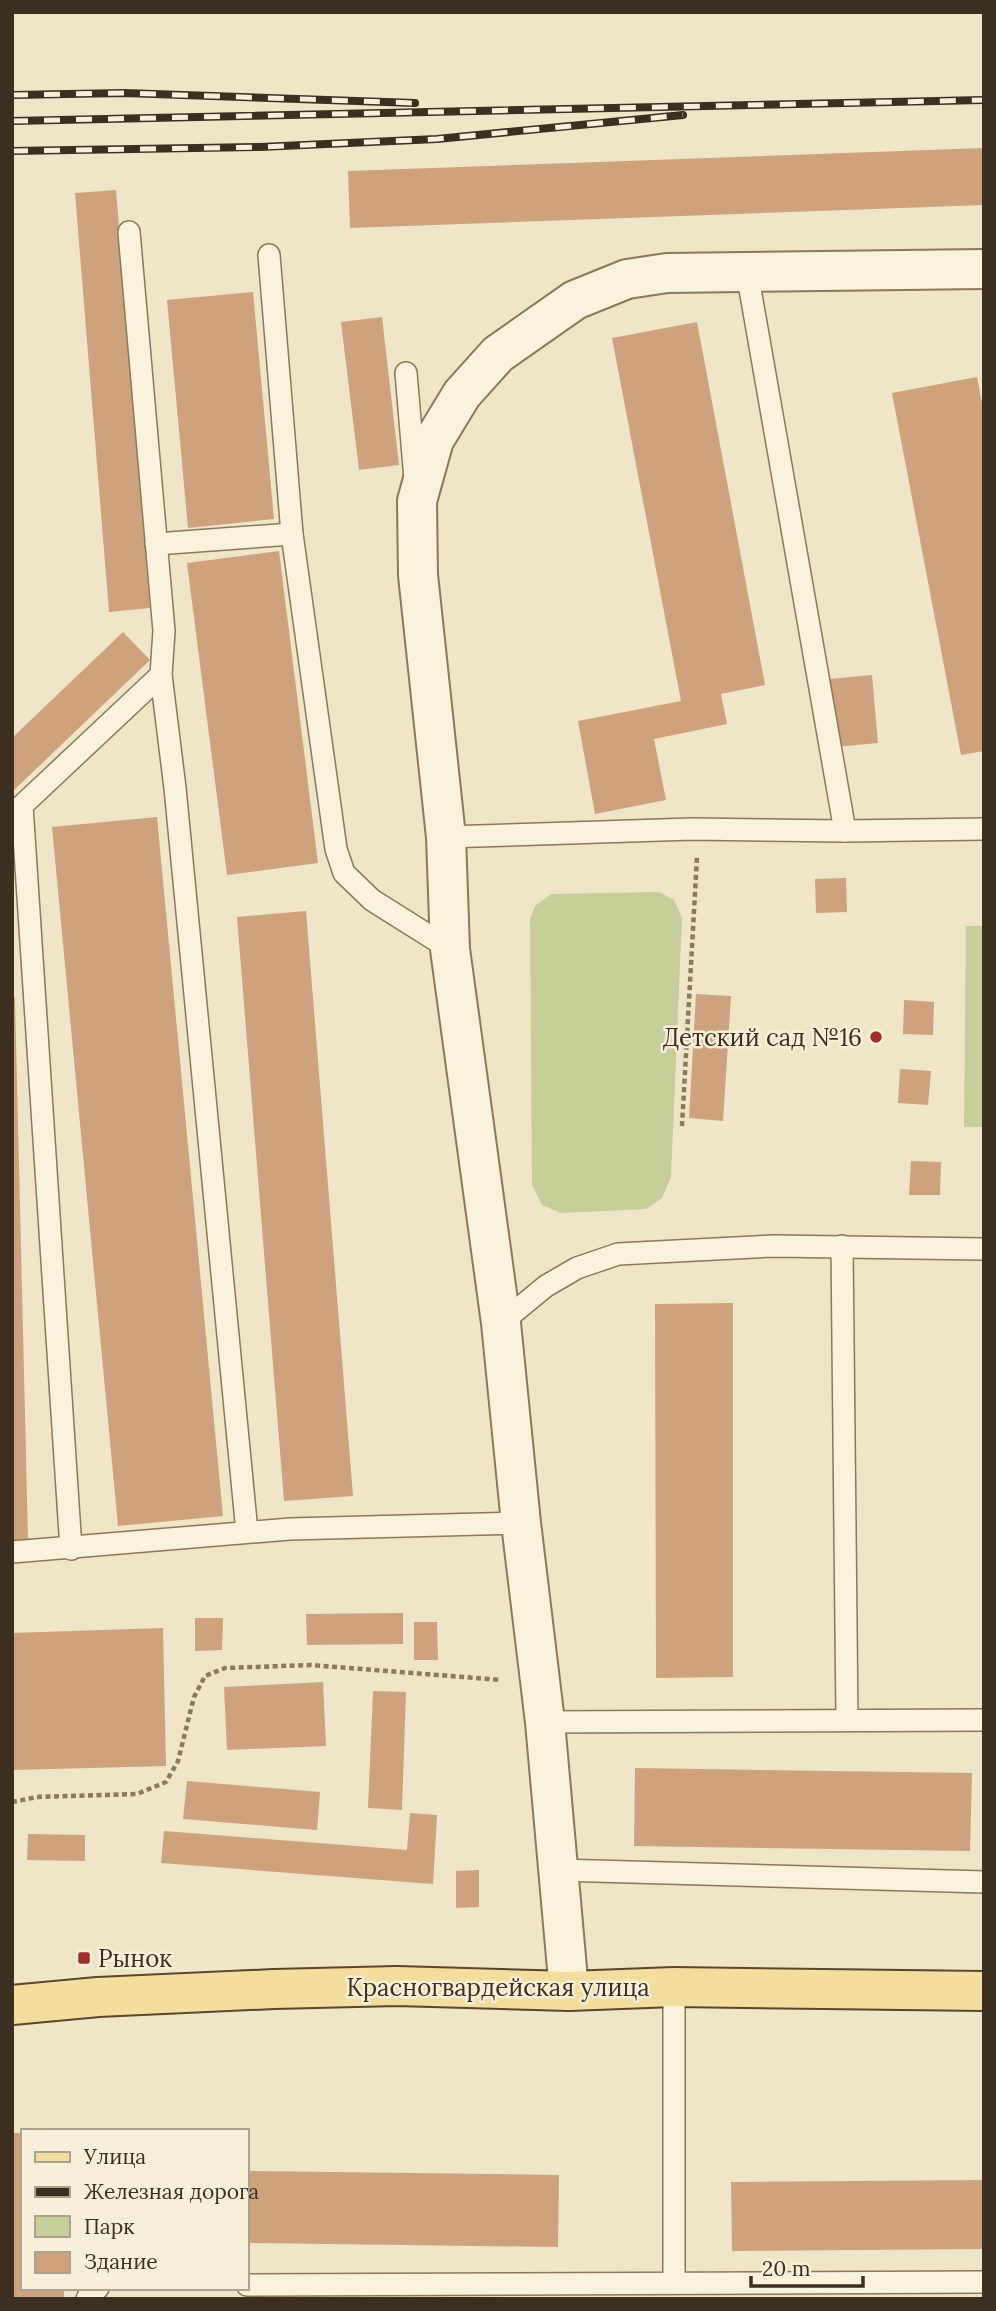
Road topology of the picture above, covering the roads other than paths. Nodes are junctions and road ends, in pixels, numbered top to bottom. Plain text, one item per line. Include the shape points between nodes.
1 (129, 232) dead end
2 (270, 255) dead end
3 (984, 269) edge
4 (747, 272) junction
5 (406, 373) dead end
6 (417, 501) junction
7 (292, 534) junction
8 (156, 544) junction
9 (161, 675) junction
10 (17, 811) edge
11 (984, 829) edge
12 (845, 831) junction
13 (446, 837) junction
14 (450, 950) junction
15 (842, 1246) junction
16 (984, 1249) edge
17 (500, 1323) junction
18 (521, 1523) junction
19 (247, 1532) junction
20 (71, 1549) junction
21 (12, 1552) edge
22 (847, 1720) junction
23 (984, 1720) edge
24 (545, 1721) junction
25 (559, 1870) junction
26 (984, 1882) edge
27 (674, 1987) junction
28 (569, 1991) junction
29 (984, 1992) edge
30 (12, 2005) edge
31 (984, 2282) edge
32 (674, 2283) junction
33 (248, 2285) edge
34 (434, 2292) edge

1 - 8 lane
2 - 7 lane
3 - 4 street
4 - 6 street via 667,273 627,279 575,300 498,354 462,394 435,440
4 - 12 lane
5 - 6 lane
6 - 13 street via 418,575
7 - 8 lane
7 - 14 lane via 336,849 344,873 372,900
8 - 9 lane via 164,631
9 - 10 lane
9 - 19 lane
10 - 20 lane
11 - 12 lane
12 - 13 lane via 692,829
13 - 14 street
14 - 17 street
15 - 16 lane
15 - 17 lane via 618,1254 577,1268 546,1286
15 - 22 lane
17 - 18 street
18 - 19 lane
18 - 24 street
19 - 20 lane
20 - 21 lane
22 - 23 lane
22 - 24 lane
24 - 25 street
25 - 26 lane
25 - 28 street
27 - 28 main road, Красногвардейская улица
27 - 29 main road, Красногвардейская улица
27 - 32 lane
28 - 30 main road, Красногвардейская улица via 287,1988
31 - 32 lane
32 - 34 lane
33 - 34 lane

